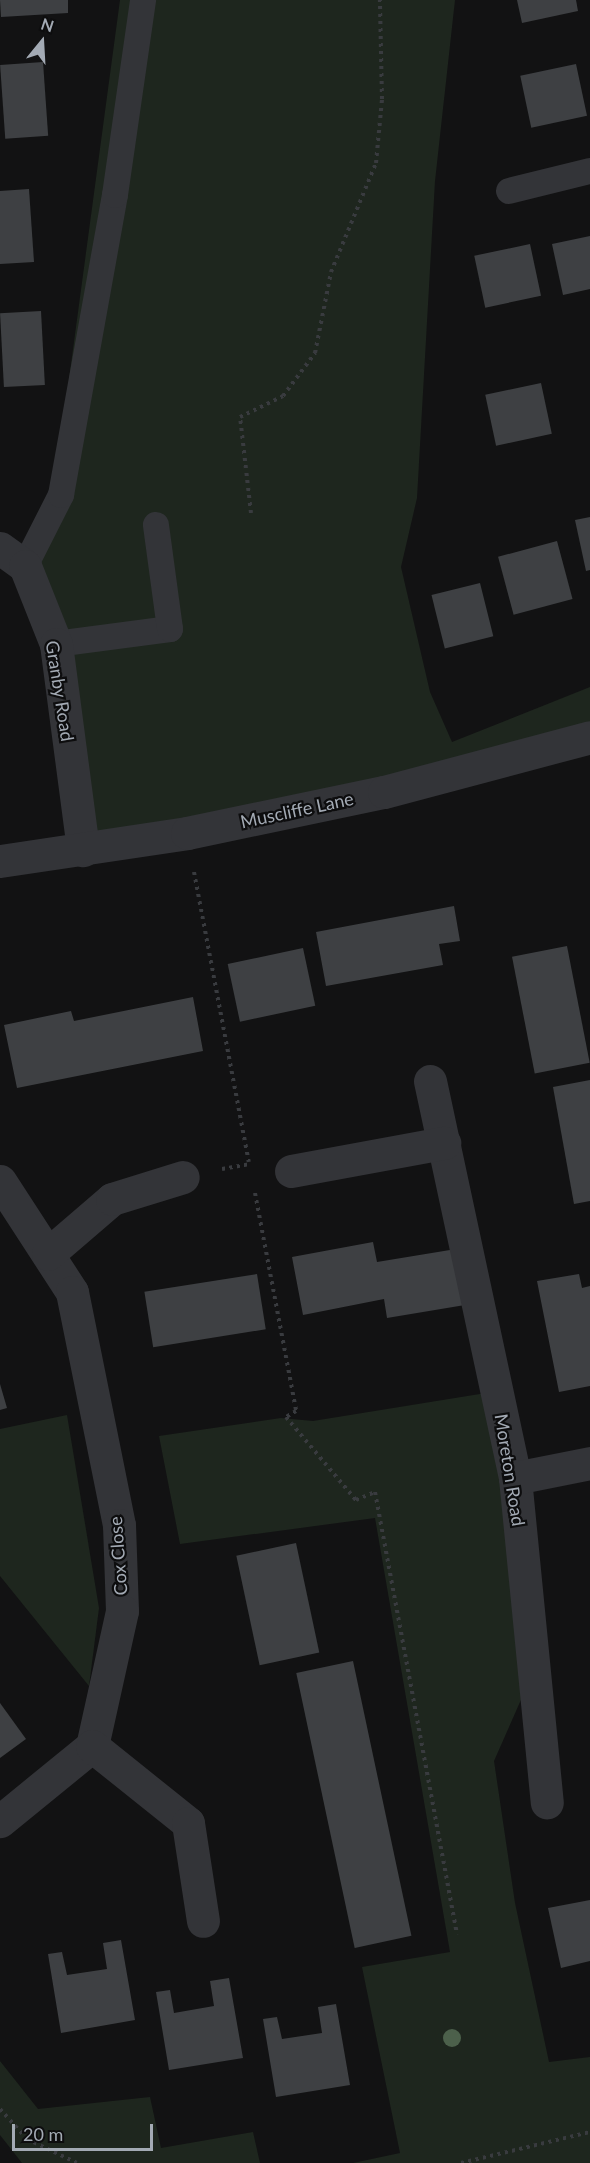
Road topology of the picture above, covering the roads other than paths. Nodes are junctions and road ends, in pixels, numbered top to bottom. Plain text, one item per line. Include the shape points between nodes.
1 (143, 0) edge
2 (590, 171) edge
3 (509, 191) dead end
4 (156, 525) dead end
5 (13, 557) edge
6 (56, 644) junction
7 (590, 736) edge
8 (83, 850) junction
9 (0, 861) edge
10 (430, 1081) dead end
11 (444, 1143) junction
12 (291, 1171) road end
13 (183, 1177) road end
14 (0, 1181) edge
15 (48, 1254) junction
16 (590, 1463) edge
17 (515, 1478) junction
18 (92, 1746) junction
19 (547, 1802) dead end
20 (0, 1821) edge
21 (203, 1921) dead end

1 - 5 lane via 115,195 61,495
2 - 3 lane
4 - 6 lane via 170,629
5 - 6 street, Granby Road
6 - 8 street, Granby Road
7 - 8 street, Muscliffe Lane via 384,792
8 - 9 street, Muscliffe Lane
10 - 11 street, Moreton Road
11 - 12 street
11 - 17 street, Moreton Road
13 - 15 street via 112,1199
14 - 15 street, Cox Close
15 - 18 street, Cox Close via 72,1292 118,1526 122,1611
16 - 17 street
17 - 19 street, Moreton Road
18 - 20 street
18 - 21 street via 188,1823

